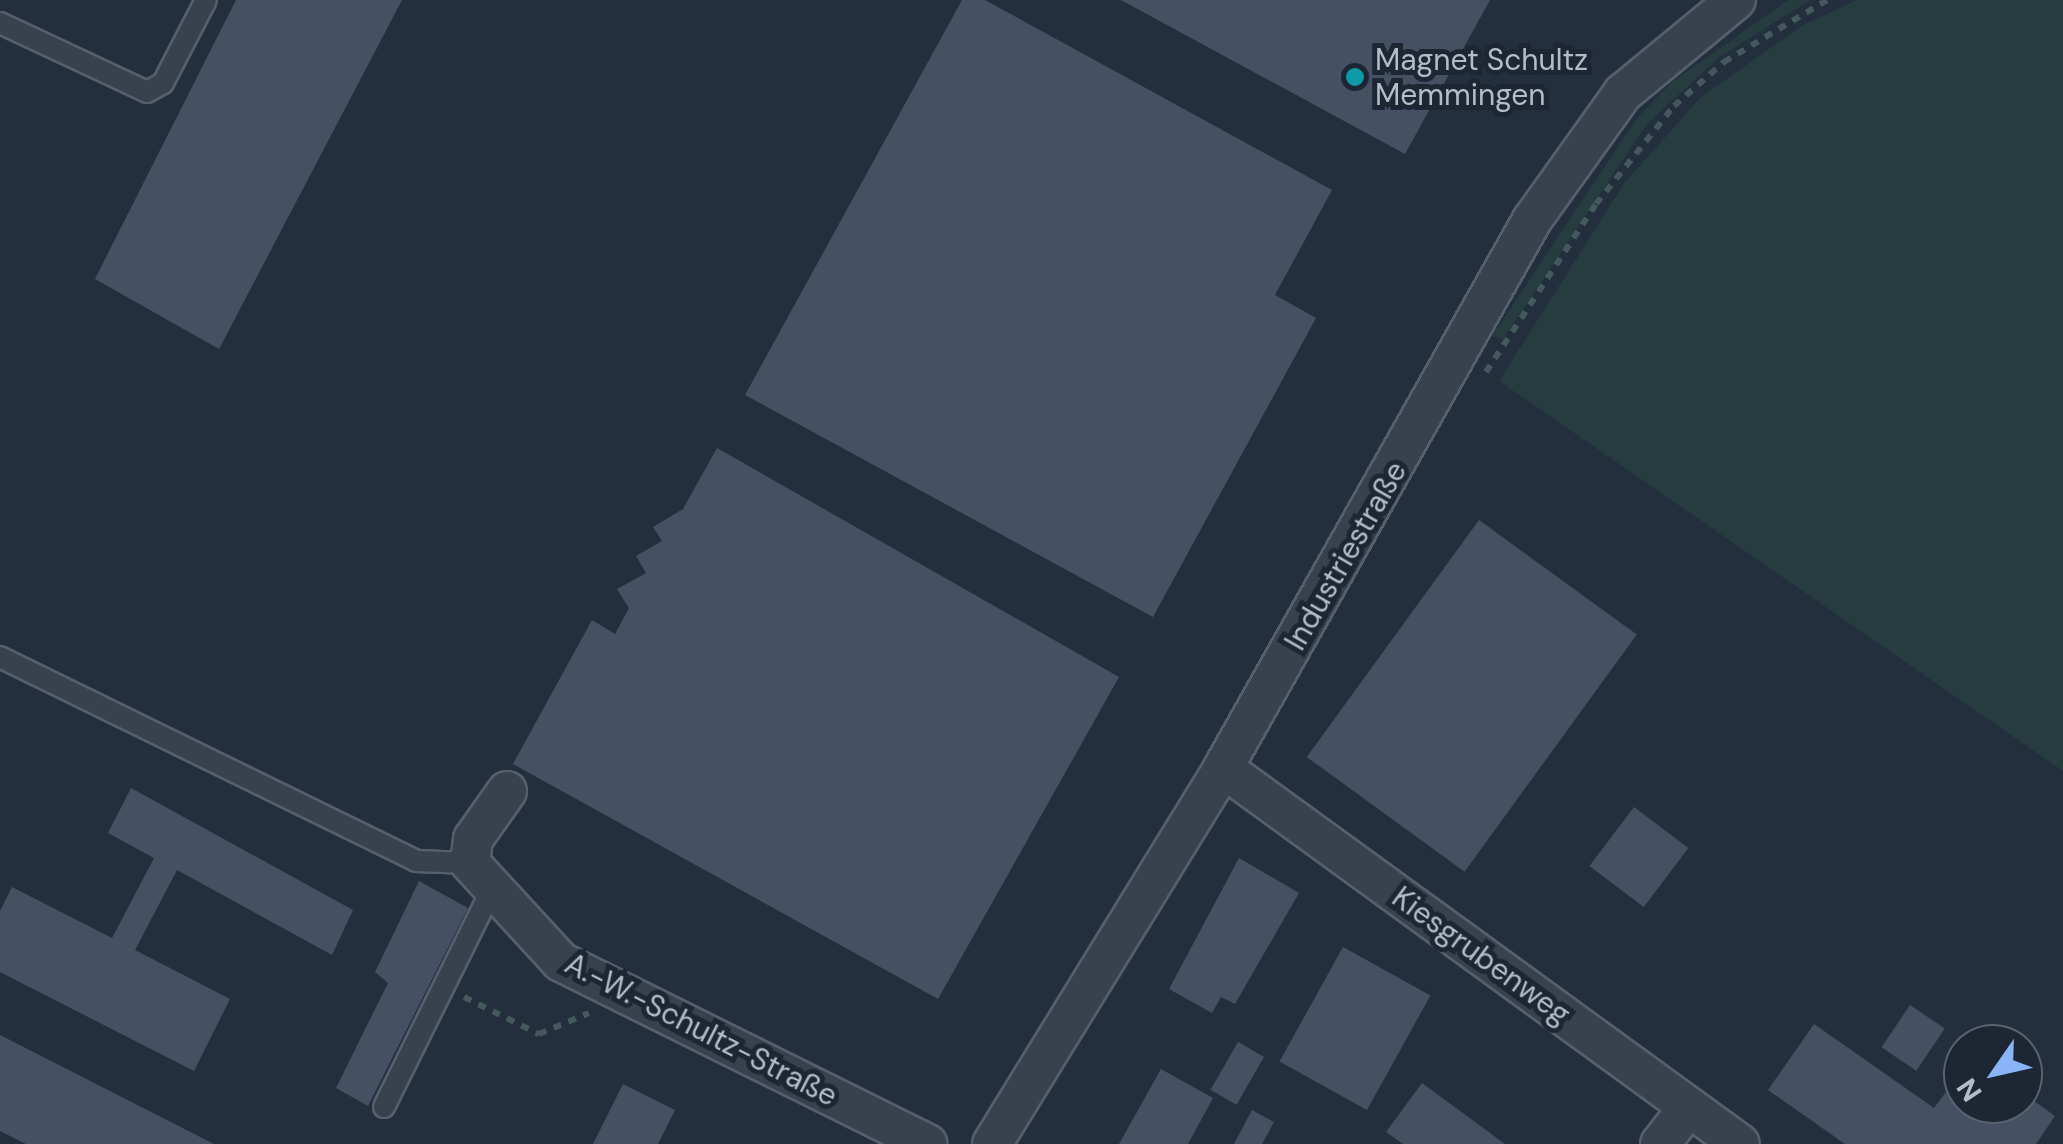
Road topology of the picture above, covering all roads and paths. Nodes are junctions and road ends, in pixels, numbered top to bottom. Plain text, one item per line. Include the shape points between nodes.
1 (206, 0) edge
2 (1736, 0) edge
3 (1827, 0) edge
4 (0, 24) edge
5 (1495, 366) dead end
6 (0, 657) edge
7 (1222, 768) junction
8 (507, 791) dead end
9 (480, 878) junction
10 (444, 987) junction
11 (600, 1008) dead end
12 (384, 1107) dead end
13 (1689, 1107) junction
14 (927, 1144) edge
15 (992, 1144) edge
16 (1660, 1144) edge
17 (1740, 1144) edge

1 - 4 lane via 163,83 147,92
2 - 7 street, Industriestraße via 1623,92 1560,177
3 - 5 path via 1724,62 1674,106 1596,204
6 - 9 lane via 416,861
7 - 13 street, Kiesgrubenweg
7 - 15 street, Industriestraße
8 - 9 street via 473,838
9 - 10 lane
9 - 14 street, A.-W.-Schultz-Straße via 561,962
10 - 11 path via 540,1034
10 - 12 lane
13 - 16 street
13 - 17 street, Kiesgrubenweg

